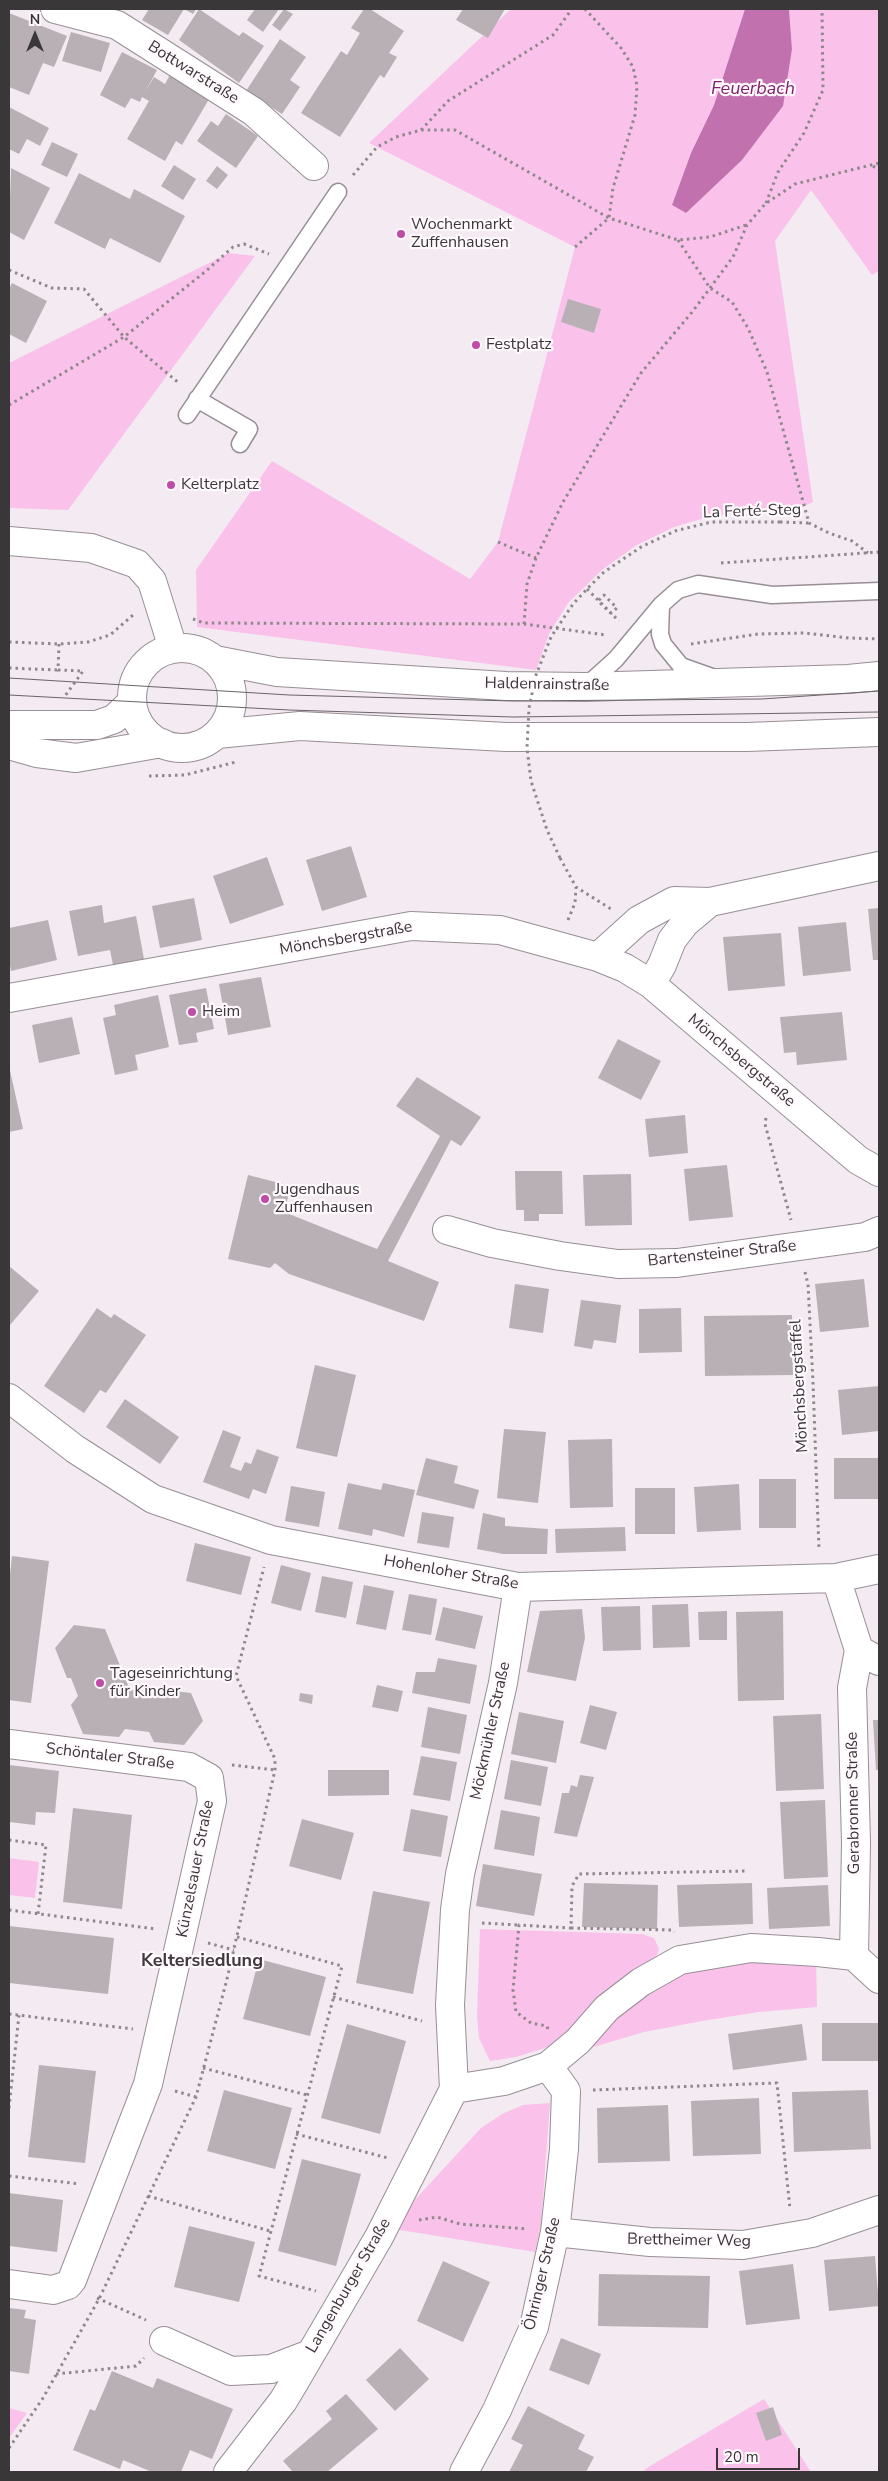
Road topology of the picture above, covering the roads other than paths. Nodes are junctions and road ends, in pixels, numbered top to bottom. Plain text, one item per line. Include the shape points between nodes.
1 (55, 9) edge
2 (124, 17) edge
3 (314, 166) dead end
4 (338, 192) road end
5 (197, 399) junction
6 (187, 415) dead end
7 (240, 444) dead end
8 (9, 541) edge
9 (879, 591) edge
10 (661, 605) junction
11 (173, 648) junction
12 (215, 660) junction
13 (879, 676) edge
14 (732, 683) junction
15 (585, 687) junction
16 (132, 702) junction
17 (9, 725) edge
18 (879, 732) edge
19 (217, 734) junction
20 (162, 743) junction
21 (9, 745) edge
22 (879, 866) edge
23 (710, 902) junction
24 (598, 957) junction
25 (651, 984) junction
26 (9, 998) edge
27 (879, 1172) edge
28 (447, 1230) dead end
29 (879, 1231) edge
30 (10, 1406) edge
31 (879, 1570) edge
32 (836, 1578) junction
33 (518, 1587) junction
34 (869, 1656) edge
35 (9, 1744) edge
36 (209, 1778) joint
37 (854, 1956) junction
38 (879, 1979) edge
39 (554, 2061) junction
40 (454, 2089) junction
41 (879, 2210) edge
42 (555, 2232) junction
43 (9, 2284) edge
44 (164, 2341) road end
45 (310, 2354) junction
46 (228, 2472) edge
47 (464, 2472) edge

1 - 2 street, Bottwarstraße
2 - 3 street, Bottwarstraße via 254,112
4 - 5 lane
5 - 6 lane
5 - 7 lane via 249,429
8 - 11 street via 91,548 137,564 152,582
9 - 10 lane via 772,594 698,584 678,590
10 - 14 lane via 663,644 681,666
10 - 15 lane via 634,639
11 - 12 street, Haldenrainstraße via 202,652
11 - 16 street via 159,653 138,673
12 - 15 street, Haldenrainstraße via 277,672 506,686
12 - 19 street via 227,674 232,692 229,714
13 - 14 street, Haldenrainstraße via 848,680
14 - 15 street, Haldenrainstraße
16 - 17 street via 114,719 97,725
16 - 20 street via 142,727
18 - 19 street via 747,737 506,737 300,726
19 - 20 street via 191,747 176,748
20 - 21 street via 76,758 37,753
22 - 23 street
23 - 24 street via 674,901 639,920
23 - 25 street via 685,922 672,940
24 - 25 street, Mönchsbergstraße
24 - 26 street, Mönchsbergstraße via 500,930 411,926
25 - 27 street, Mönchsbergstraße via 850,1153
28 - 29 street, Bartensteiner Straße via 502,1245 618,1264 677,1263 865,1237
30 - 33 street, Hohenloher Straße via 154,1499 271,1540
31 - 32 street, Hohenloher Straße
32 - 33 street, Hohenloher Straße
32 - 34 street
33 - 40 street, Möckmühler Straße via 502,1683 460,1874 450,2028
34 - 37 street, Gerabronner Straße via 852,1688 856,1843
35 - 36 street, Schöntaler Straße via 189,1767
36 - 43 street, Künzelsauer Straße via 212,1801 148,2084 108,2188 68,2285 53,2290
37 - 38 street
37 - 39 street via 752,1948 680,1960 640,1982 607,2008 578,2041
39 - 40 street via 504,2081
39 - 42 street, Öhringer Straße via 566,2092
40 - 45 street, Langenburger Straße via 379,2237
41 - 42 street, Brettheimer Weg via 793,2237 742,2245 650,2242
42 - 47 street, Öhringer Straße via 534,2327 497,2410
44 - 45 street via 231,2370 271,2369
45 - 46 street, Langenburger Straße via 284,2401

